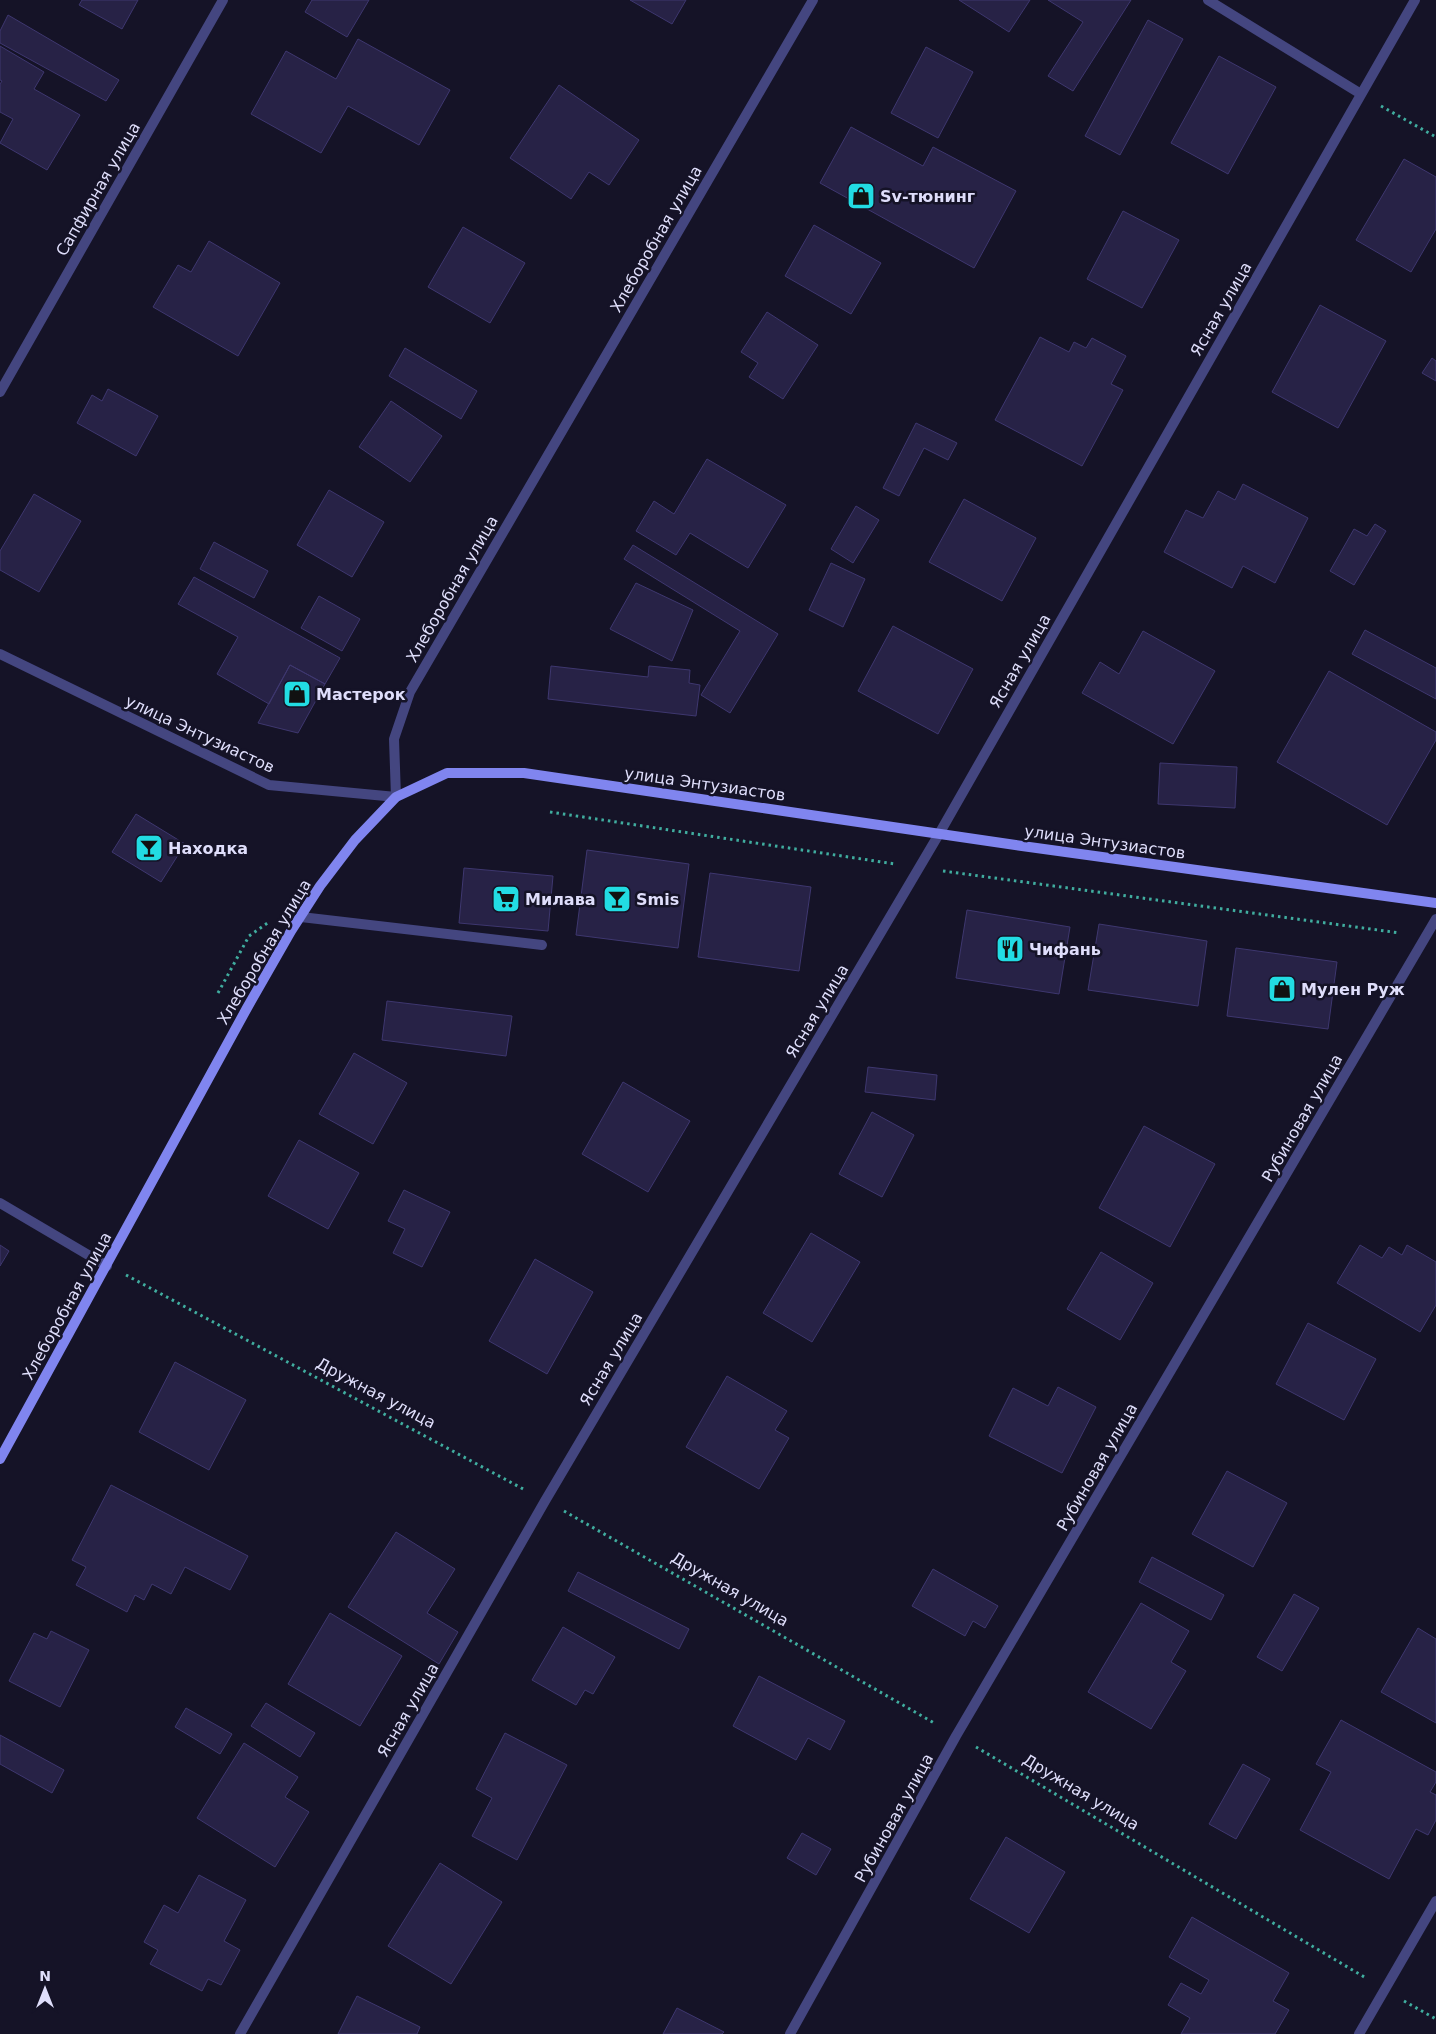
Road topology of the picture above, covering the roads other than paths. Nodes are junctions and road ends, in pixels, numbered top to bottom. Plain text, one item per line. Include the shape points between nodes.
1 (223, 0) edge
2 (813, 0) edge
3 (1208, 0) edge
4 (1415, 0) edge
5 (1361, 94) junction
6 (0, 392) edge
7 (0, 654) edge
8 (396, 797) junction
9 (939, 834) junction
10 (1436, 903) edge
11 (301, 917) junction
12 (1436, 919) edge
13 (542, 945) dead end
14 (0, 1203) edge
15 (107, 1266) junction
16 (0, 1459) edge
17 (1436, 1901) edge
18 (240, 2034) edge
19 (790, 2034) edge
20 (1359, 2034) edge

1 - 6 street, Сапфирная улица
2 - 8 street, Хлеборобная улица via 410,692 394,739
3 - 5 street
4 - 5 street, Ясная улица
5 - 9 street, Ясная улица
7 - 8 street, улица Энтузиастов via 269,785
8 - 9 street, улица Энтузиастов via 448,773 524,773
8 - 11 street, Хлеборобная улица via 355,840
9 - 10 street, улица Энтузиастов
9 - 18 street, Ясная улица via 545,1501
11 - 13 street
11 - 15 street, Хлеборобная улица via 242,1017
12 - 19 street, Рубиновая улица via 956,1736
14 - 15 street
15 - 16 street, Хлеборобная улица
17 - 20 street

